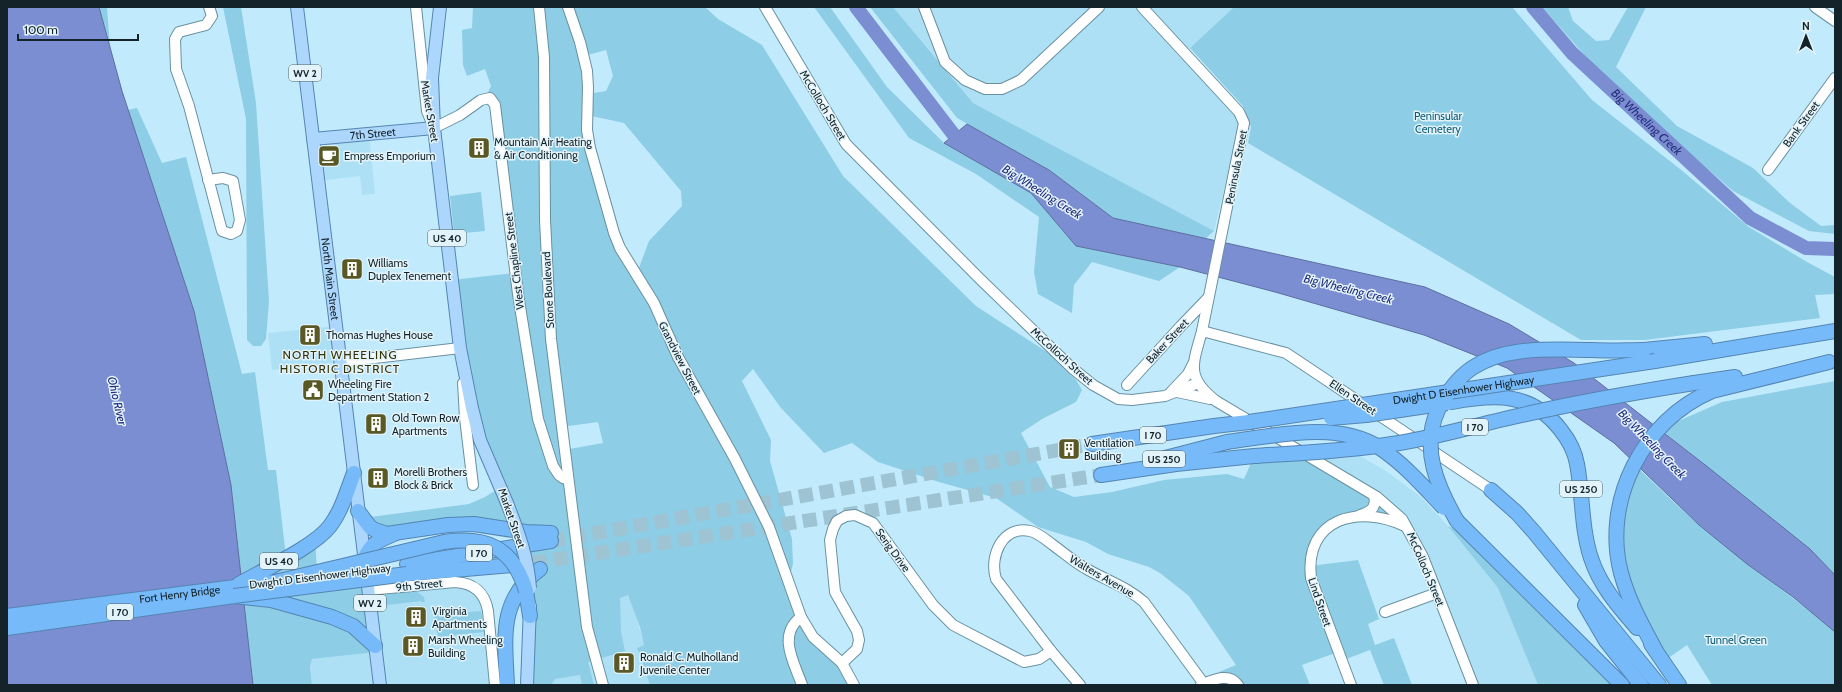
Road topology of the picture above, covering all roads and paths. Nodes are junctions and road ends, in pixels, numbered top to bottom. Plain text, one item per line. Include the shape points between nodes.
1 (209, 7) edge
2 (297, 7) edge
3 (416, 7) edge
4 (440, 7) edge
5 (540, 7) edge
6 (568, 7) edge
7 (765, 7) edge
8 (924, 7) edge
9 (1099, 7) edge
10 (1142, 7) edge
11 (1815, 7) edge
12 (1835, 21) edge
13 (1835, 78) edge
14 (434, 128) junction
15 (312, 139) junction
16 (1768, 170) dead end
17 (208, 180) junction
18 (1209, 295) junction
19 (1202, 331) junction
20 (1831, 332) edge
21 (1803, 336) junction
22 (460, 353) junction
23 (1832, 361) edge
24 (340, 362) junction
25 (1193, 364) junction
26 (1198, 383) junction
27 (1127, 385) dead end
28 (1172, 393) junction
29 (1216, 401) junction
30 (1249, 422) junction
31 (1092, 444) tunnel mouth
32 (354, 473) junction
33 (1101, 475) joint
34 (568, 479) junction
35 (473, 485) dead end
36 (1491, 490) joint
37 (1374, 496) junction
38 (358, 511) junction
39 (1356, 516) junction
40 (1457, 521) junction
41 (1408, 527) junction
42 (397, 533) junction
43 (364, 559) junction
44 (407, 569) junction
45 (1567, 573) junction
46 (275, 582) junction
47 (528, 589) junction
48 (368, 590) junction
49 (233, 591) junction
50 (1437, 593) junction
51 (1385, 612) dead end
52 (7, 616) edge
53 (530, 616) joint
54 (801, 617) junction
55 (7, 628) edge
56 (375, 646) junction
57 (1051, 651) junction
58 (1656, 651) junction
59 (842, 663) junction
60 (1202, 684) edge
61 (380, 685) edge
62 (496, 685) edge
63 (507, 685) edge
64 (528, 685) edge
65 (603, 685) edge
66 (802, 685) edge
67 (854, 685) edge
68 (1080, 685) edge
69 (1238, 685) edge
70 (1351, 685) edge
71 (1473, 685) edge
72 (1622, 685) edge
73 (1641, 685) edge
74 (1659, 685) edge
75 (1679, 685) edge

1 - 17 street via 212,16 206,25 179,32 175,39 176,69 188,99
2 - 15 main road, North Main Street / WV 2
3 - 14 street, Market Street via 427,111
4 - 14 main road, US 40 via 432,78
5 - 34 street, Stone Boulevard via 544,57 544,220 550,339
6 - 54 street, Grandview Street via 587,71 590,148 614,233 620,248 654,304 678,357 735,459 769,527
7 - 28 street, McColloch Street via 846,144 1061,357 1093,385 1118,399 1147,399
8 - 9 street via 945,62 964,80 985,89 1002,89 1021,80
10 - 18 street, Peninsula Street via 1239,112 1244,123
11 - 12 street
13 - 16 street, Bank Street
14 - 15 main road, 7th Street
14 - 22 main road, Market Street / US 40
14 - 34 street, West Chapline Street via 460,115 481,100 488,98 494,101 518,294 538,419 553,466 559,475
15 - 24 main road, North Main Street / US 40
17 - 17 street via 222,231 231,234 237,231 240,220 233,181 223,178
18 - 19 street, Peninsula Street
18 - 27 street, Baker Street
19 - 25 street, Peninsula Street
19 - 36 street, Ellen Street via 1286,353
20 - 21 highway, Dwight D Eisenhower Highway / I 70
21 - 30 highway, Dwight D Eisenhower Highway / I 70, bridge via 1655,361
21 - 40 highway, bridge via 1644,350 1527,351 1492,359 1472,368 1446,394 1436,416 1430,448 1435,477 1442,496
22 - 24 street
22 - 35 street, Market Street
22 - 47 main road, Market Street / US 40, bridge via 480,440 519,533 529,569
23 - 33 highway, I 70, bridge via 1639,392 1392,444 1176,464
23 - 58 highway via 1712,391 1698,397 1664,423 1644,447 1626,484 1616,531 1621,572 1635,613
24 - 32 main road, North Main Street / US 40
25 - 26 street
25 - 28 street
26 - 28 street, McColloch Street
26 - 29 street, McColloch Street via 1202,391
28 - 29 street via 1187,393
29 - 37 street, McColloch Street
30 - 31 highway, Dwight D Eisenhower Highway / I 70
30 - 58 highway, US 250, bridge via 1307,421 1366,415 1482,397 1504,397 1533,405 1551,417 1570,443 1577,462 1587,541 1595,571 1615,602
32 - 38 main road, North Main Street / WV 2
32 - 49 highway, US 40 via 336,517 323,534
33 - 40 highway, US 250, bridge via 1227,442 1322,432 1340,433 1361,438 1396,459
34 - 65 street, Stone Boulevard via 587,627
36 - 45 highway via 1517,513
37 - 39 street, Lind Street via 1374,507 1367,513
37 - 41 street, McColloch Street via 1394,511
38 - 42 highway via 366,523 375,530 387,534
38 - 43 main road, North Main Street / WV 2
39 - 41 street, Lind Street via 1387,519
39 - 70 street, Lind Street via 1341,519 1324,530 1315,544 1310,566 1314,589
40 - 72 highway, US 250
41 - 50 street, McColloch Street
42 - 43 highway via 375,542
42 - 44 highway, I 70 via 448,525 474,524 551,537
43 - 48 main road, North Main Street / WV 2
44 - 46 highway, Dwight D Eisenhower Highway / I 70, bridge
44 - 49 highway, Dwight D Eisenhower Highway / I 70, bridge
44 - 63 highway, I 70 via 537,566 521,586 507,614
45 - 73 highway via 1606,641
45 - 74 highway
46 - 47 highway, bridge via 444,542 469,540 503,552 518,567
46 - 49 highway, Dwight D Eisenhower Highway / I 70
47 - 53 highway
48 - 56 main road, North Main Street / WV 2
48 - 62 street, 9th Street via 455,582 469,584 480,591 486,600
49 - 52 highway, Fort Henry Bridge / I 70
49 - 55 highway, Fort Henry Bridge / I 70
49 - 56 highway, bridge via 332,617 353,626
50 - 51 street
50 - 71 street, McColloch Street
53 - 64 main road
54 - 59 street, Grandview Street via 813,637
54 - 66 street via 790,627 788,643
56 - 61 main road, North Main Street
57 - 59 street, Serig Drive via 1039,659 1024,662 953,625 933,605 873,523 855,515 846,516 837,522 830,540 835,592 857,631 859,640 857,649
57 - 60 street, Walters Avenue via 1000,584 994,570 994,557 998,546 1004,539 1020,531 1038,534 1085,568 1134,593 1144,602
57 - 68 street, Walters Avenue
58 - 75 highway, US 250
59 - 67 street, Grandview Street
60 - 69 street via 1219,678 1229,678

